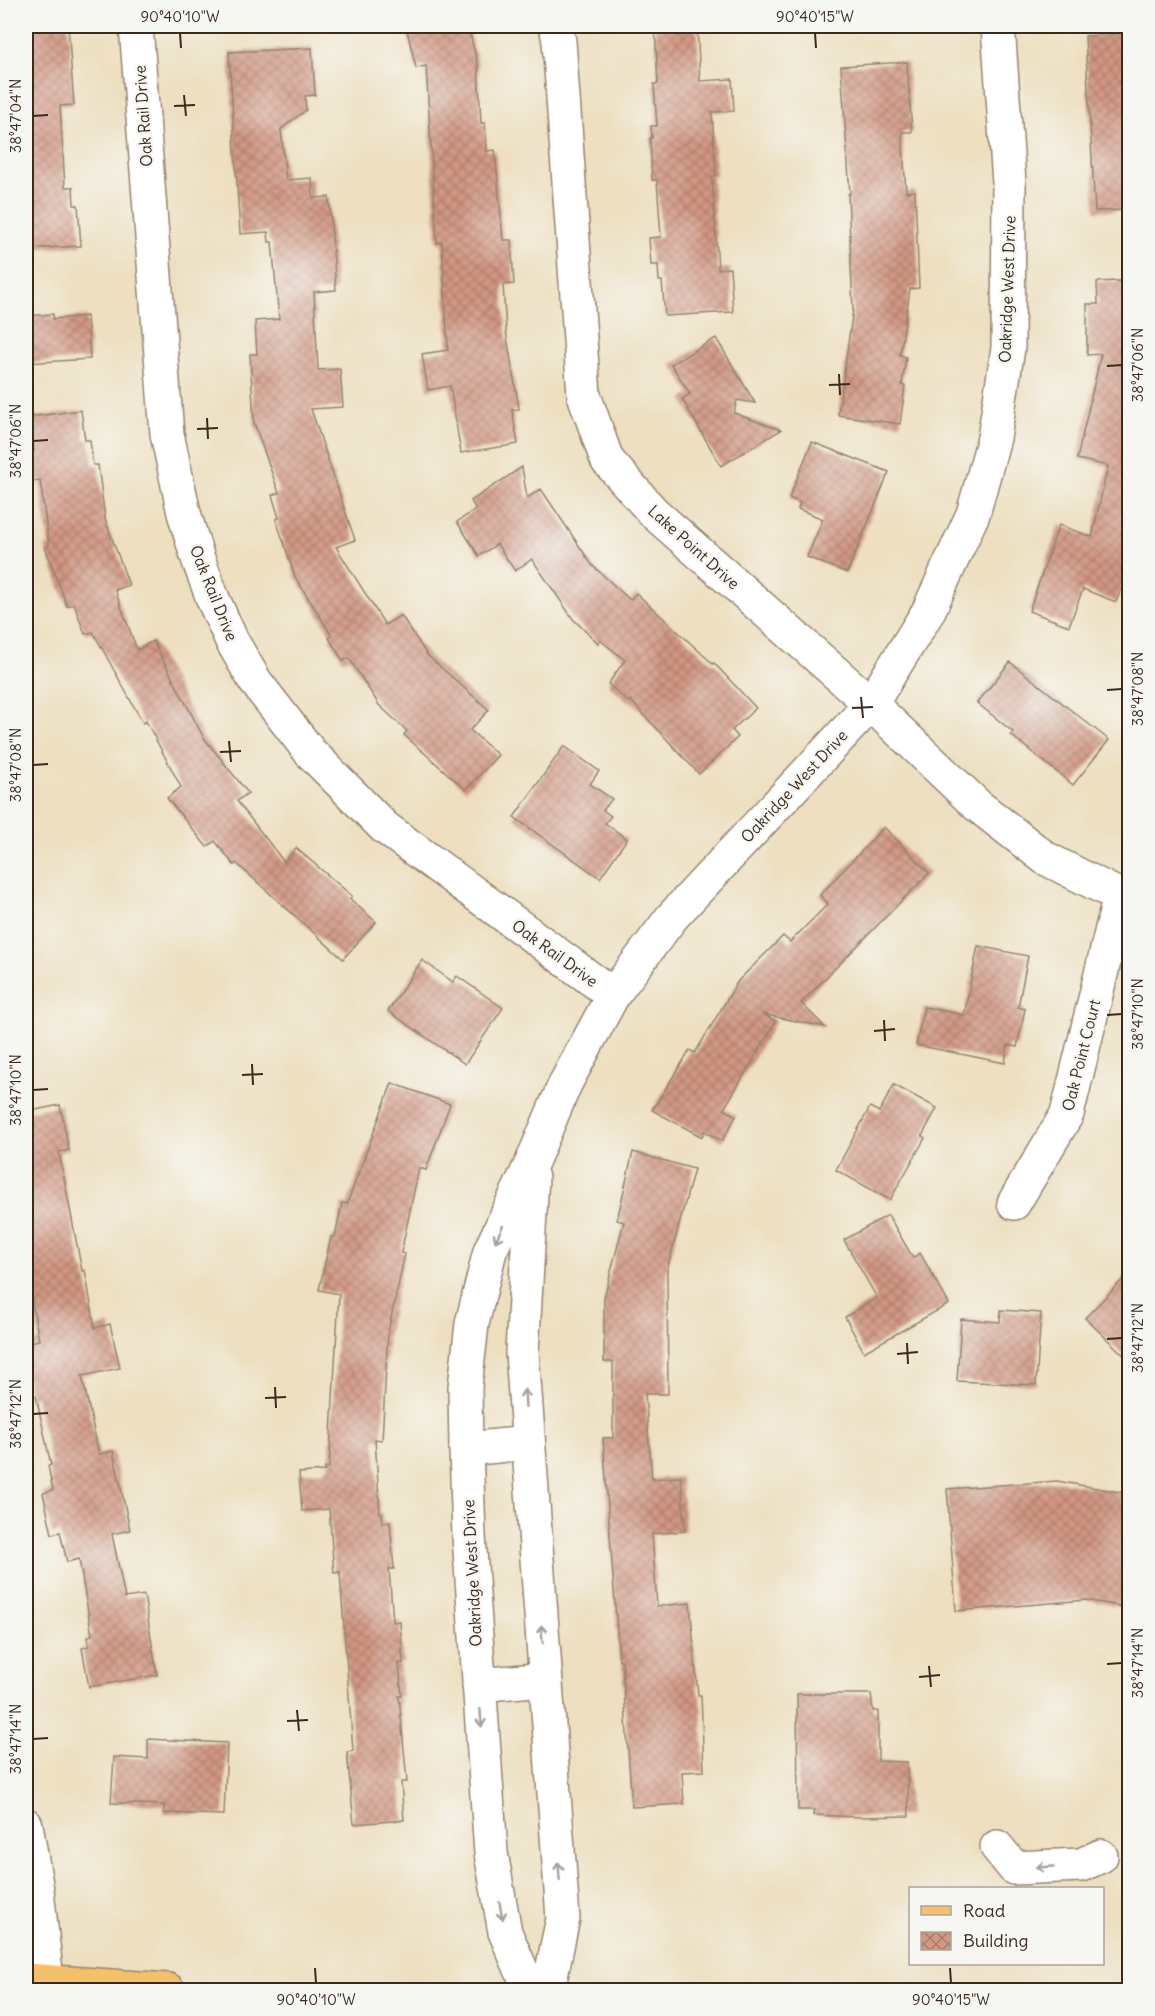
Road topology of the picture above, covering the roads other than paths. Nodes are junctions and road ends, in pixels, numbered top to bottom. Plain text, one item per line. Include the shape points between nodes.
1 (136, 26) edge
2 (556, 26) edge
3 (998, 26) edge
4 (871, 704) junction
5 (1125, 896) edge
6 (613, 995) junction
7 (532, 1162) junction
8 (1014, 1203) dead end
9 (528, 1443) junction
10 (466, 1449) junction
11 (545, 1679) junction
12 (479, 1685) junction
13 (26, 1826) edge
14 (997, 1847) dead end
15 (1101, 1856) dead end
16 (36, 1981) edge
17 (168, 1990) edge
18 (530, 1990) edge
19 (548, 1990) edge

1 - 6 street, Oak Rail Drive via 166,434 196,556 232,640 255,681 310,752 384,827
2 - 4 street, Lake Point Drive via 584,395 607,460 652,512
3 - 4 street, Oakridge West Drive via 1010,183 1008,348 994,438 973,514 928,612
4 - 5 street, Lake Point Drive via 977,805 1045,858
4 - 6 street, Oakridge West Drive via 672,917
5 - 8 street, Oak Point Court via 1067,1114
6 - 7 street, Oakridge West Drive via 566,1084
9 -> 7 street, Oakridge West Drive via 522,1352
7 -> 10 street, Oakridge West Drive via 490,1251 472,1324 465,1387
9 - 10 street
11 -> 9 street, Oakridge West Drive
10 - 12 street, Oakridge West Drive
11 - 12 street
19 -> 11 street, Oakridge West Drive via 563,1918
12 -> 18 street, Oakridge West Drive via 491,1853 504,1932
13 - 16 street via 37,1890
15 -> 14 street via 1081,1865 1014,1868
16 - 17 main road

